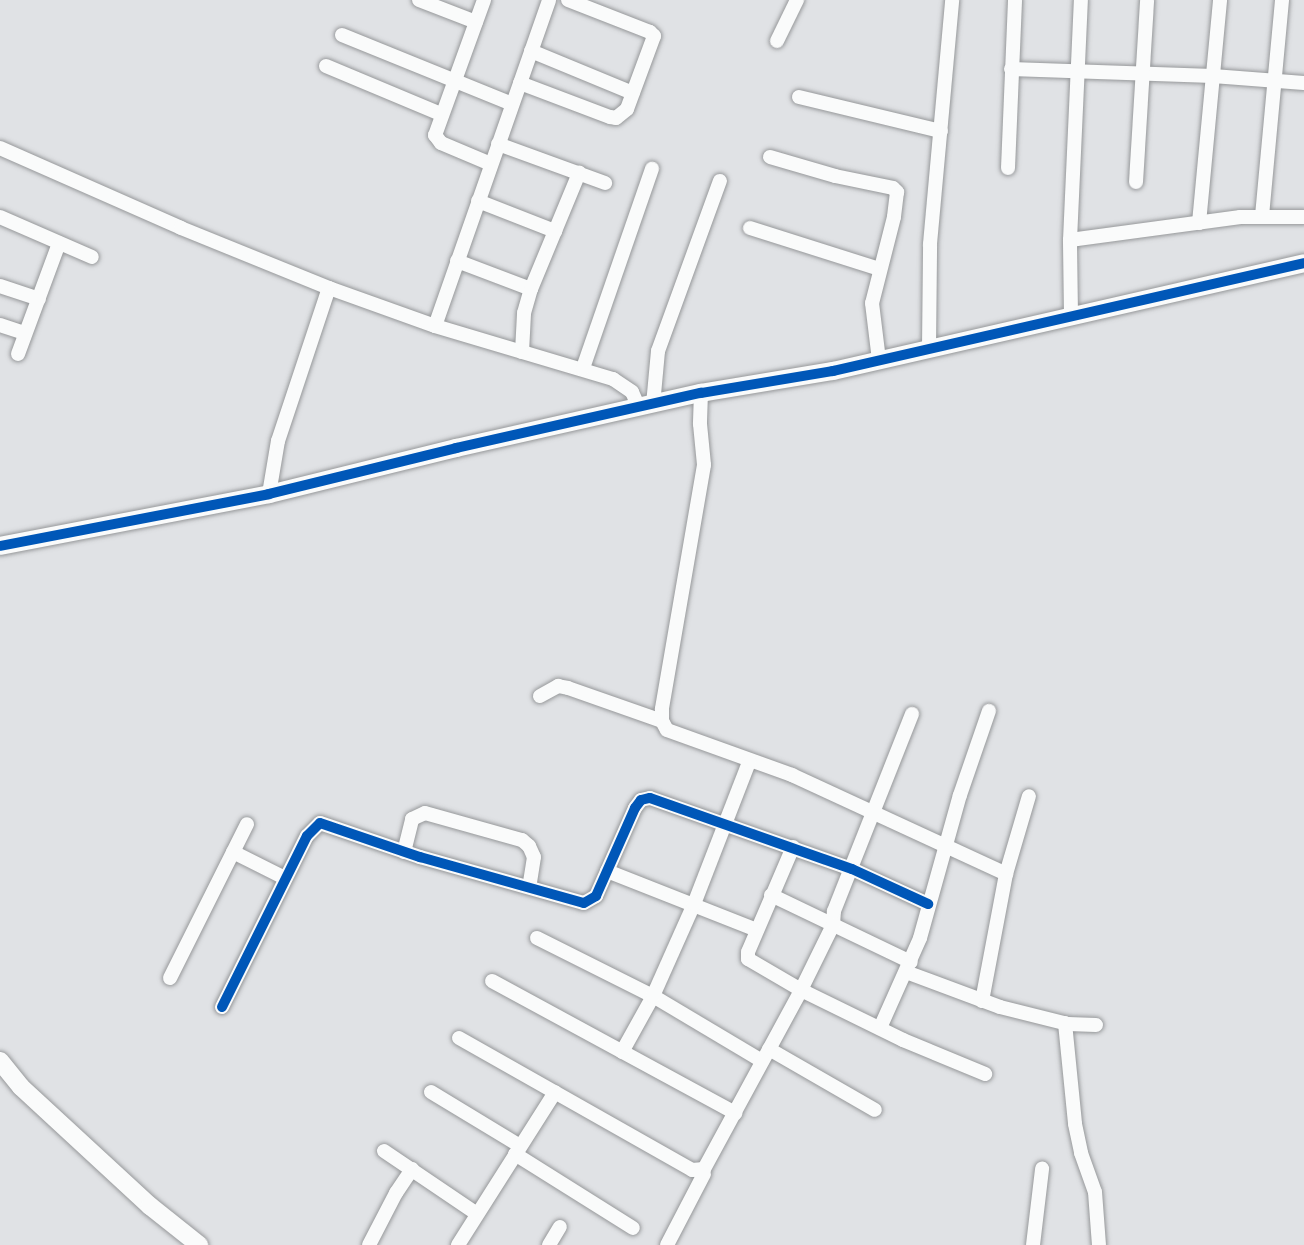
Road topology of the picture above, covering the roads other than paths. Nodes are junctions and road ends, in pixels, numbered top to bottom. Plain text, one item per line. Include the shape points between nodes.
1 (419, 0) edge
2 (484, 0) edge
3 (549, 0) edge
4 (568, 0) edge
5 (797, 0) edge
6 (952, 0) edge
7 (1015, 0) edge
8 (1081, 0) edge
9 (1147, 0) edge
10 (1220, 0) edge
11 (1282, 0) edge
12 (476, 22) junction
13 (342, 35) dead end
14 (777, 41) dead end
15 (531, 51) junction
16 (326, 66) dead end
17 (1011, 69) junction
18 (1079, 72) junction
19 (1142, 74) junction
20 (1213, 76) junction
21 (1275, 80) junction
22 (454, 81) junction
23 (520, 83) junction
24 (1304, 83) edge
25 (633, 93) junction
26 (799, 97) dead end
27 (512, 104) junction
28 (441, 114) junction
29 (941, 131) junction
30 (498, 144) junction
31 (0, 148) edge
32 (770, 157) dead end
33 (491, 163) junction
34 (652, 169) dead end
35 (1008, 169) dead end
36 (579, 173) junction
37 (720, 181) dead end
38 (1136, 182) dead end
39 (605, 183) dead end
40 (478, 201) junction
41 (1262, 216) junction
42 (0, 217) edge
43 (1304, 217) edge
44 (1199, 223) junction
45 (750, 228) dead end
46 (555, 231) junction
47 (1070, 240) junction
48 (59, 243) junction
49 (92, 257) dead end
50 (457, 261) junction
51 (1304, 264) edge
52 (879, 269) junction
53 (0, 286) edge
54 (330, 288) junction
55 (531, 289) junction
56 (39, 299) junction
57 (1072, 316) junction
58 (0, 325) edge
59 (435, 326) junction
60 (25, 332) junction
61 (929, 348) junction
62 (522, 352) junction
63 (18, 354) dead end
64 (879, 360) junction
65 (583, 368) junction
66 (701, 393) junction
67 (646, 406) junction
68 (269, 494) junction
69 (0, 546) edge
70 (540, 696) dead end
71 (989, 711) dead end
72 (912, 714) dead end
73 (662, 721) junction
74 (750, 762) junction
75 (1029, 796) dead end
76 (871, 812) junction
77 (247, 824) dead end
78 (726, 827) junction
79 (793, 847) junction
80 (945, 848) junction
81 (233, 852) junction
82 (404, 852) junction
83 (852, 869) junction
84 (607, 871) junction
85 (1006, 874) junction
86 (285, 878) junction
87 (529, 887) junction
88 (771, 895) junction
89 (694, 904) junction
90 (928, 905) junction
91 (833, 925) junction
92 (757, 930) junction
93 (537, 938) dead end
94 (908, 967) junction
95 (170, 978) dead end
96 (492, 981) dead end
97 (801, 990) junction
98 (653, 996) junction
99 (982, 1001) junction
100 (222, 1007) dead end
101 (1065, 1023) junction
102 (1096, 1025) dead end
103 (880, 1028) junction
104 (458, 1038) dead end
105 (622, 1052) junction
106 (766, 1055) junction
107 (0, 1060) edge
108 (985, 1074) dead end
109 (431, 1092) dead end
110 (555, 1092) junction
111 (876, 1110) dead end
112 (735, 1113) junction
113 (518, 1150) junction
114 (384, 1151) dead end
115 (412, 1169) junction
116 (1042, 1169) dead end
117 (704, 1174) dead end
118 (477, 1213) junction
119 (560, 1227) dead end
120 (633, 1228) dead end
121 (199, 1245) edge
122 (369, 1245) edge
123 (458, 1245) edge
124 (549, 1245) edge
125 (667, 1245) edge
126 (1033, 1245) edge
127 (1098, 1245) edge

1 - 12 street
2 - 12 street
3 - 15 street
4 - 25 street via 654,36
5 - 14 street
6 - 29 street
7 - 17 street
8 - 18 street
9 - 19 street
10 - 20 street
11 - 21 street
12 - 22 street
13 - 22 street
15 - 23 street
15 - 25 street
16 - 28 street
17 - 18 street
17 - 35 street
18 - 19 street
18 - 47 street
19 - 20 street
19 - 38 street
20 - 21 street
20 - 44 street
21 - 24 street
21 - 41 street
22 - 27 street
22 - 28 street
23 - 25 street via 616,118
23 - 27 street
26 - 29 street
27 - 30 street
28 - 33 street via 436,139
29 - 61 street via 930,244
30 - 33 street
30 - 36 street
31 - 54 street
32 - 52 street via 897,192
33 - 40 street
34 - 65 street
36 - 39 street
36 - 46 street
37 - 67 street via 658,351
40 - 46 street
40 - 50 street
41 - 43 street
41 - 44 street
42 - 48 street
44 - 47 street
45 - 52 street
46 - 55 street
47 - 57 street
48 - 49 street
48 - 56 street
50 - 55 street
50 - 59 street
51 - 57 street
52 - 64 street via 872,303
53 - 56 street
54 - 59 street
54 - 68 street via 278,441
55 - 62 street via 524,313
56 - 60 street
57 - 61 street
58 - 60 street
59 - 62 street
60 - 63 street
61 - 64 street
62 - 65 street
64 - 66 street
65 - 67 street via 625,384
66 - 67 street
66 - 73 street via 704,465
67 - 68 street
68 - 69 street
70 - 73 street via 549,689 568,688
71 - 80 street
72 - 76 street
73 - 74 street via 677,736
74 - 76 street via 792,775
74 - 78 street
75 - 85 street
76 - 80 street
76 - 83 street
77 - 81 street
78 - 79 street
78 - 84 street via 661,801 641,800
78 - 89 street
79 - 83 street
79 - 88 street
80 - 85 street
80 - 90 street
81 - 86 street
81 - 95 street
82 - 86 street via 320,823 307,836
82 - 87 street
82 - 87 street via 412,819 425,813 522,840 534,857
83 - 90 street
83 - 91 street via 834,911
84 - 87 street via 590,901
84 - 89 street
85 - 99 street
86 - 100 street
88 - 91 street
88 - 92 street
89 - 92 street
89 - 98 street
90 - 94 street
91 - 94 street
91 - 97 street
92 - 97 street via 748,959
93 - 98 street
94 - 99 street
94 - 103 street
96 - 105 street
97 - 103 street
97 - 106 street
98 - 105 street
98 - 106 street
99 - 101 street
101 - 102 street
101 - 127 street via 1075,1124 1096,1192
103 - 108 street
104 - 110 street
105 - 112 street
106 - 111 street
106 - 112 street
107 - 121 street via 21,1087
109 - 113 street
110 - 112 street via 699,1171
110 - 113 street
113 - 118 street
113 - 120 street
114 - 115 street
115 - 118 street
115 - 122 street
116 - 126 street
117 - 125 street
118 - 123 street
119 - 124 street

